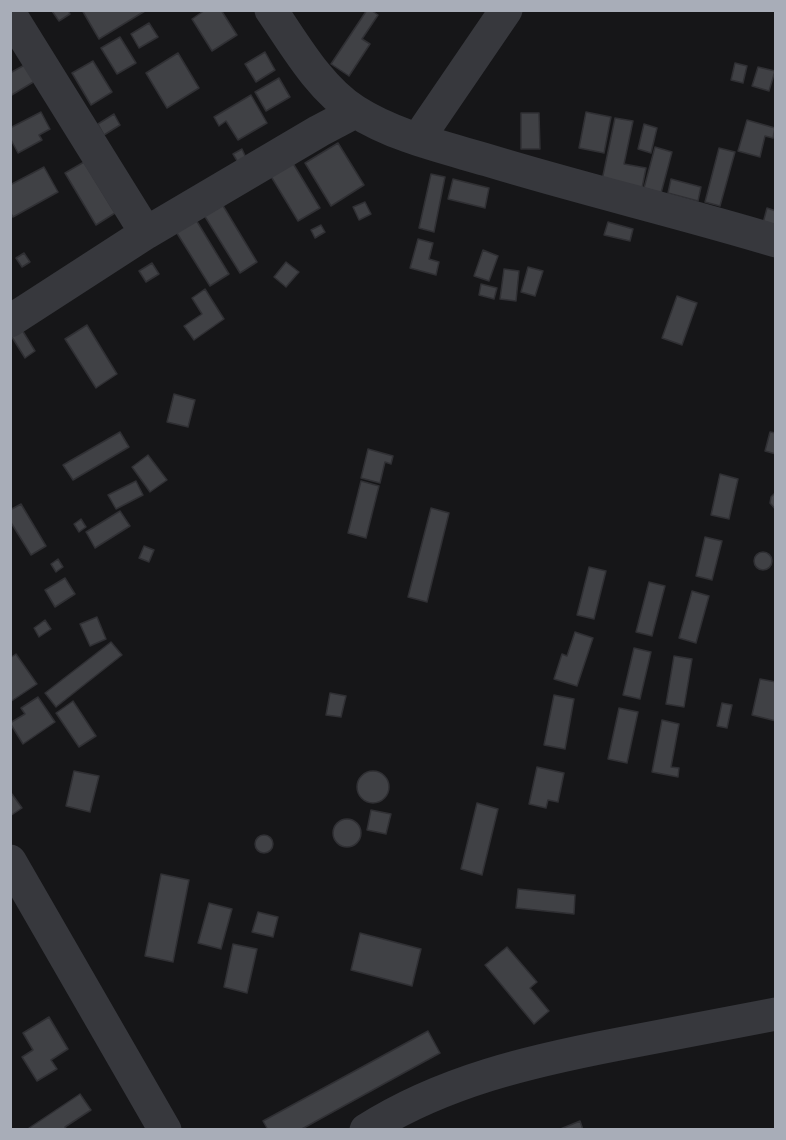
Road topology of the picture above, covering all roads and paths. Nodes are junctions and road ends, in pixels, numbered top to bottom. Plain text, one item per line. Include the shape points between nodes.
1 (271, 10) edge
2 (506, 10) edge
3 (10, 14) edge
4 (355, 112) junction
5 (418, 139) junction
6 (146, 233) junction
7 (776, 242) edge
8 (10, 321) edge
9 (10, 861) edge
10 (776, 1014) edge
11 (165, 1130) edge
12 (366, 1130) edge

1 - 4 street via 320,79
2 - 5 street
3 - 6 street
4 - 5 street
4 - 6 street
5 - 7 street
6 - 8 street
9 - 11 street
10 - 12 street via 523,1064 421,1099

